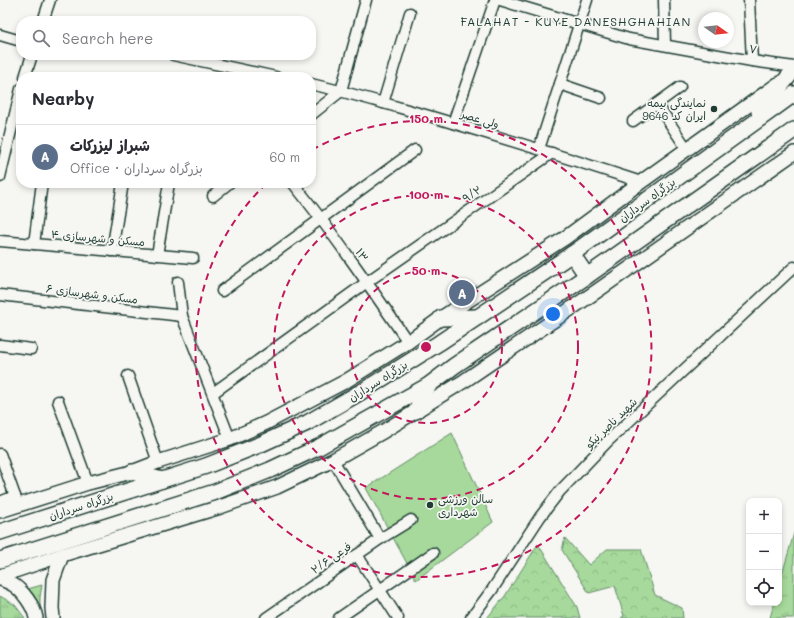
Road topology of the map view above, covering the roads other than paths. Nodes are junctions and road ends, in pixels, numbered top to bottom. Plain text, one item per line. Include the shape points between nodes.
1 (50, 0) edge
2 (366, 0) edge
3 (495, 0) edge
4 (500, 0) edge
5 (587, 0) edge
6 (664, 0) edge
7 (748, 0) edge
8 (410, 13) dead end
9 (45, 16) edge
10 (579, 24) junction
11 (0, 35) edge
12 (16, 40) edge
13 (665, 46) junction
14 (30, 60) edge
15 (196, 60) edge
16 (752, 61) junction
17 (27, 72) edge
18 (253, 72) edge
19 (792, 72) edge
20 (560, 84) junction
21 (316, 85) edge
22 (680, 87) dead end
23 (341, 91) junction
24 (794, 94) edge
25 (601, 98) dead end
26 (382, 103) junction
27 (657, 104) junction
28 (16, 111) edge
29 (316, 111) edge
30 (633, 121) dead end
31 (453, 123) junction
32 (745, 129) junction
33 (794, 130) edge
34 (539, 149) junction
35 (416, 150) dead end
36 (687, 150) junction
37 (552, 153) junction
38 (794, 153) edge
39 (0, 177) edge
40 (641, 182) junction
41 (41, 188) edge
42 (122, 188) edge
43 (168, 188) edge
44 (223, 188) edge
45 (297, 188) edge
46 (213, 196) dead end
47 (321, 219) junction
48 (0, 241) edge
49 (34, 244) junction
50 (112, 251) junction
51 (572, 254) junction
52 (157, 255) junction
53 (193, 258) dead end
54 (794, 267) edge
55 (587, 276) junction
56 (178, 282) dead end
57 (367, 282) junction
58 (222, 291) dead end
59 (0, 295) edge
60 (182, 316) junction
61 (478, 317) junction
62 (441, 318) junction
63 (408, 342) junction
64 (0, 345) edge
65 (31, 349) dead end
66 (128, 376) dead end
67 (429, 385) junction
68 (212, 393) junction
69 (58, 401) dead end
70 (416, 411) junction
71 (230, 439) junction
72 (0, 454) edge
73 (333, 460) junction
74 (158, 462) junction
75 (132, 472) junction
76 (162, 480) junction
77 (243, 481) junction
78 (88, 483) junction
79 (16, 500) junction
80 (0, 502) edge
81 (220, 508) junction
82 (0, 510) edge
83 (411, 520) dead end
84 (0, 532) edge
85 (380, 539) junction
86 (433, 553) dead end
87 (62, 555) junction
88 (357, 555) junction
89 (0, 560) edge
90 (0, 577) edge
91 (380, 590) junction
92 (36, 618) edge
93 (53, 618) edge
94 (266, 618) edge
95 (339, 618) edge
96 (398, 618) edge
97 (471, 618) edge

1 - 9 street
2 - 23 street
3 - 31 street
4 - 10 street, ۷
5 - 10 street
6 - 13 street
7 - 16 street
8 - 26 street
10 - 13 street, ۷ via 629,39
10 - 20 street
11 - 12 street
13 - 16 street, ۷
14 - 17 street
15 - 18 street
16 - 19 street, ۷
19 - 32 highway
19 - 36 main road
20 - 25 street
20 - 34 street
21 - 23 street, ولی عصر
22 - 27 street
23 - 26 street, ولی عصر
23 - 29 street
24 - 32 highway, بزرگراه سرداران
26 - 31 street, ولی عصر
27 - 30 street
27 - 36 street
28 - 39 street
31 - 34 street, ولی عصر
32 - 51 highway, بزرگراه سرداران
33 - 55 highway
34 - 37 street, ولی عصر
35 - 47 street
36 - 40 main road
37 - 40 street, ولی عصر
37 - 57 street, ۹/۲
38 - 70 main road via 597,291
40 - 62 main road via 565,238
41 - 49 street
42 - 50 street
43 - 52 street
44 - 46 street
45 - 47 street, ۱۳
47 - 57 street, ۱۳
47 - 58 street
48 - 49 street, مسکن و شهرسازی ۴
49 - 50 street, مسکن و شهرسازی ۴
50 - 52 street, مسکن و شهرسازی ۴
51 - 55 highway
51 - 61 highway, بزرگراه سرداران
52 - 53 street, مسکن و شهرسازی ۴
54 - 97 street, شهید ناصر نیکو via 608,441 560,491
55 - 67 highway
56 - 60 street
57 - 63 street, ۱۳
57 - 68 street, ۹/۲
59 - 60 street, مسکن و شهرسازی ۶
60 - 68 street
61 - 62 highway
61 - 76 highway, بزرگراه سرداران via 361,392 307,423 206,466
62 - 63 main road
63 - 71 main road via 346,381
64 - 65 street
66 - 74 street
67 - 70 highway
67 - 77 highway via 319,447
68 - 71 street
69 - 78 street
70 - 73 main road
71 - 74 main road
72 - 79 street
73 - 81 main road via 277,487
73 - 85 street
74 - 75 main road
75 - 76 highway
75 - 78 main road
76 - 84 highway, بزرگراه سرداران
77 - 81 main road
77 - 89 highway
78 - 79 main road
79 - 80 street
79 - 82 main road
81 - 87 main road
83 - 85 street, فرعی ۲/۶
85 - 88 street, فرعی ۲/۶
86 - 91 street
87 - 90 main road
87 - 93 main road via 53,580
88 - 91 street
88 - 94 street, فرعی ۲/۶
90 - 92 main road via 14,585 27,598
91 - 95 street
91 - 96 street

